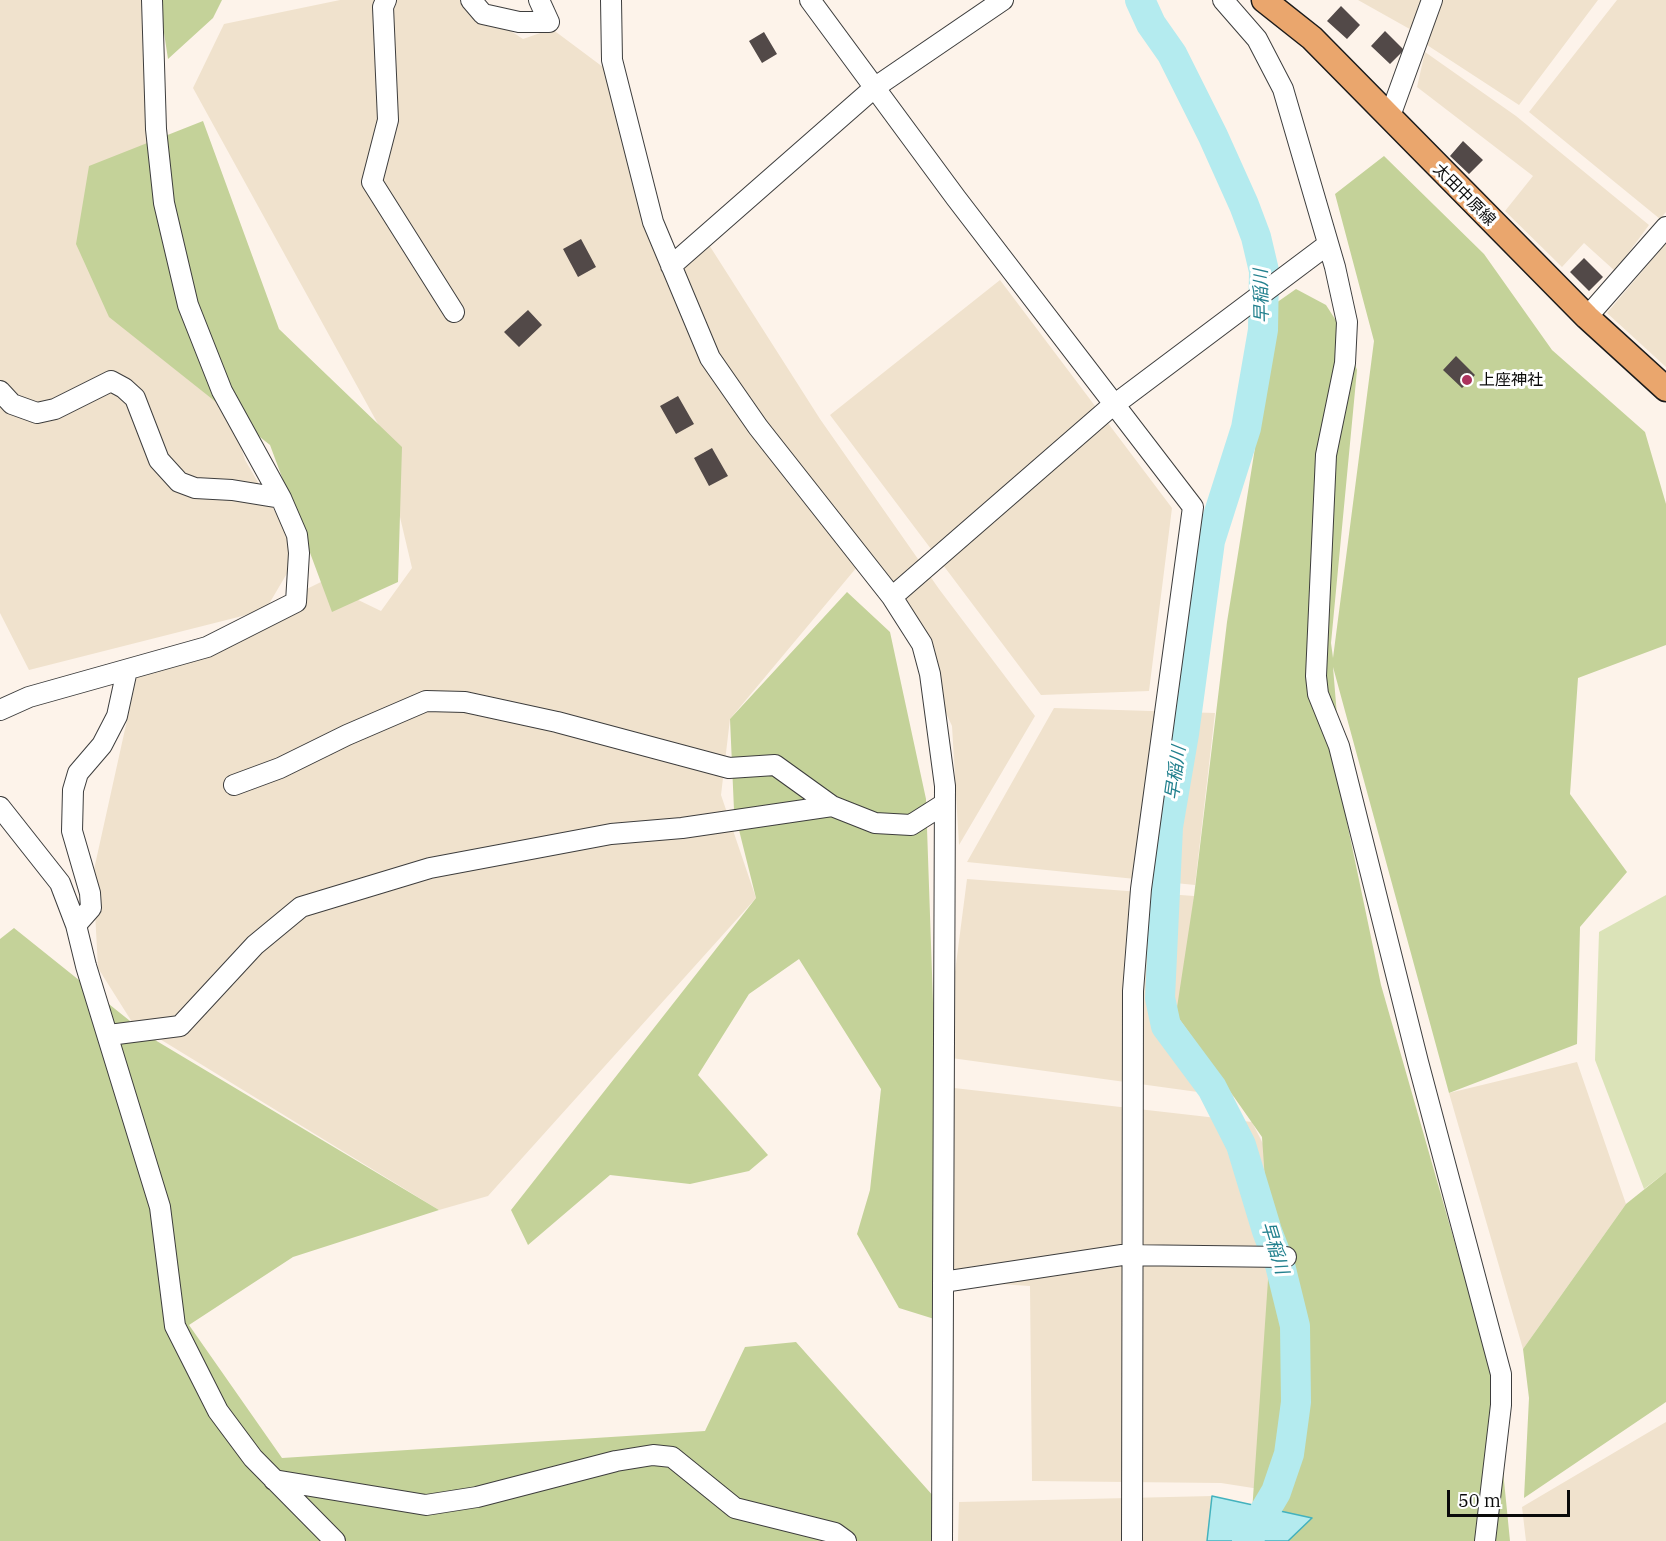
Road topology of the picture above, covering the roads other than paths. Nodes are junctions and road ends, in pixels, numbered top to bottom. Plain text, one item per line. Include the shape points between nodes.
1 (152, 0) edge
2 (386, 0) edge
3 (471, 0) edge
4 (539, 0) edge
5 (611, 0) edge
6 (810, 0) edge
7 (1003, 0) edge
8 (1223, 0) edge
9 (1264, 0) edge
10 (1432, 0) edge
11 (874, 88) junction
12 (1390, 116) junction
13 (1666, 227) edge
14 (1327, 245) junction
15 (671, 266) junction
16 (454, 312) dead end
17 (1587, 317) junction
18 (1666, 389) edge
19 (0, 391) edge
20 (1114, 406) junction
21 (281, 498) junction
22 (892, 597) junction
23 (127, 670) junction
24 (0, 710) edge
25 (234, 785) dead end
26 (944, 804) junction
27 (832, 806) junction
28 (0, 807) edge
29 (76, 925) junction
30 (109, 1035) junction
31 (1134, 1257) junction
32 (1286, 1257) dead end
33 (943, 1282) junction
34 (274, 1480) junction
35 (334, 1541) edge
36 (846, 1541) edge
37 (942, 1541) edge
38 (1132, 1541) edge
39 (1485, 1541) edge

1 - 21 street via 156,129 164,203 188,305 222,391
2 - 16 street via 383,7 388,120 372,182
3 - 4 street via 483,14 519,22 549,22
5 - 15 street via 612,60 617,86 652,222
6 - 11 street
7 - 11 street
8 - 14 street via 1257,39 1283,89
9 - 12 main road, 太田中原線 via 1312,38
10 - 12 street
11 - 15 street
11 - 20 street
12 - 17 main road, 太田中原線
13 - 17 street
14 - 20 street
14 - 39 street via 1347,322 1345,363 1326,455 1318,694 1339,746 1501,1374
15 - 22 street via 710,358 758,427
17 - 18 main road, 太田中原線
19 - 21 street via 12,404 36,413 56,409 111,381 135,398 159,460 179,482 195,488
20 - 22 street
20 - 31 street via 1192,507 1141,889 1133,991
21 - 23 street via 297,535 297,602 207,647
22 - 26 street via 921,644 930,674
23 - 24 street via 29,697
23 - 29 street via 117,716 102,745 78,773 73,790 72,831 91,908
25 - 27 street via 426,701 465,702 558,722 729,768 775,765
26 - 27 street via 911,825 875,823
26 - 33 street
27 - 30 street via 611,834 430,868 320,900 301,907 255,945 180,1026
28 - 29 street via 60,883
29 - 30 street
30 - 34 street via 160,1208 175,1326 218,1411
31 - 32 street
31 - 33 street
31 - 38 street
33 - 37 street
34 - 35 street
34 - 36 street via 426,1505 477,1497 616,1461 653,1455 672,1457 735,1508 835,1533

